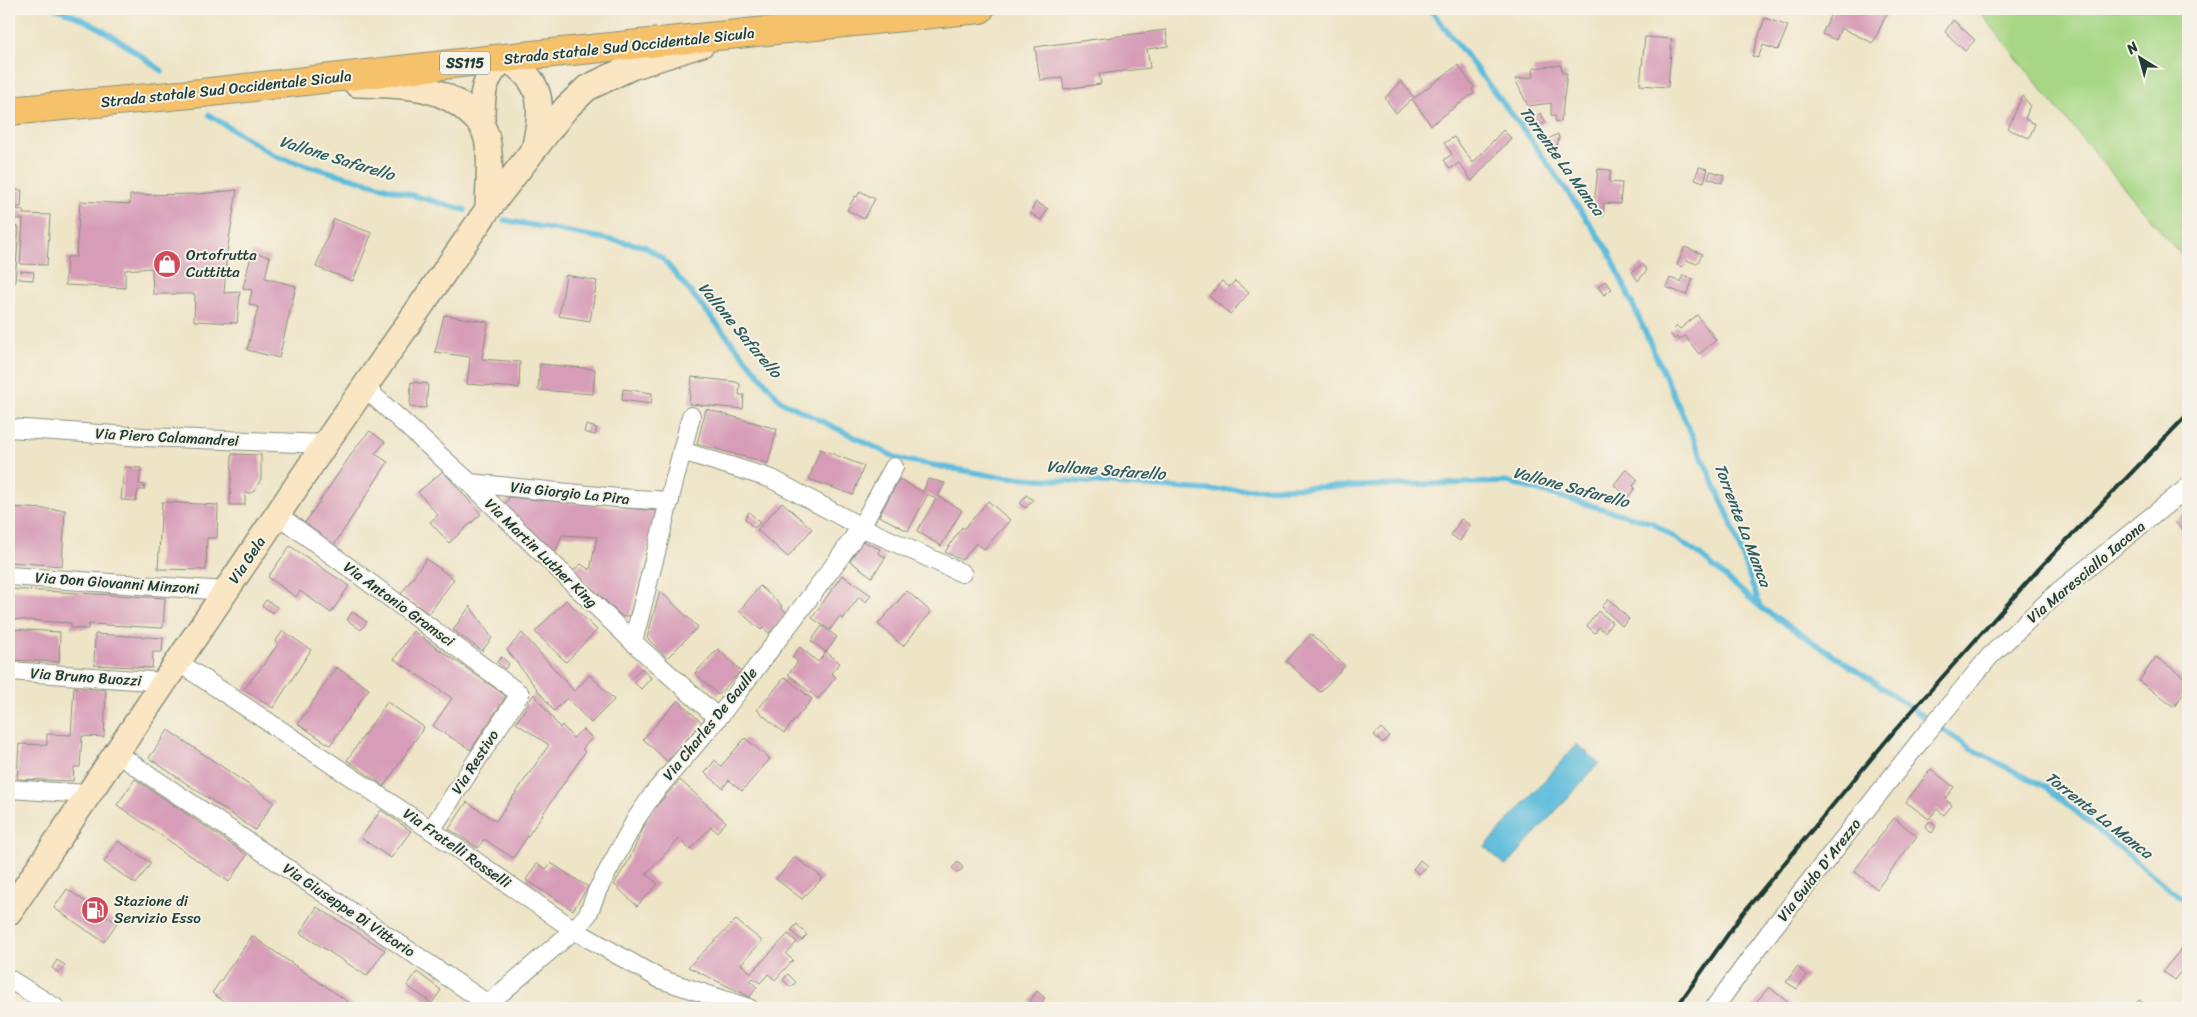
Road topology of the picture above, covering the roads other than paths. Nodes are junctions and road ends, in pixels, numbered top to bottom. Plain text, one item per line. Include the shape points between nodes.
1 (980, 9) edge
2 (728, 36) junction
3 (504, 58) junction
4 (300, 82) junction
5 (9, 111) edge
6 (482, 126) junction
7 (534, 149) junction
8 (488, 209) junction
9 (365, 388) junction
10 (691, 416) dead end
11 (9, 428) edge
12 (325, 444) junction
13 (682, 451) junction
14 (894, 467) dead end
15 (470, 483) junction
16 (2188, 487) edge
17 (670, 501) junction
18 (278, 515) junction
19 (861, 527) junction
20 (962, 573) dead end
21 (9, 576) edge
22 (226, 591) junction
23 (633, 642) junction
24 (178, 662) junction
25 (9, 671) edge
26 (164, 682) junction
27 (520, 694) joint
28 (718, 718) junction
29 (1927, 733) joint
30 (115, 752) junction
31 (9, 789) edge
32 (87, 794) junction
33 (431, 830) junction
34 (10, 909) edge
35 (574, 930) junction
36 (9, 979) edge
37 (56, 1008) edge
38 (749, 1008) edge
39 (1714, 1008) edge

1 - 2 main road, Strada statale Sud Occidentale Sicula / SS115
2 - 3 main road, Strada statale Sud Occidentale Sicula / SS115
2 - 7 main road, Via Gela via 631,67 587,88 566,108
3 - 4 main road, Strada statale Sud Occidentale Sicula / SS115
3 - 6 main road via 490,72 485,86
3 - 7 main road via 519,66 532,80 540,100 541,119
4 - 5 main road, Strada statale Sud Occidentale Sicula / SS115
4 - 6 main road via 427,88 463,106
6 - 8 main road via 489,151
7 - 8 main road, Via Gela
8 - 9 main road, Via Gela
9 - 12 main road, Via Gela
9 - 15 street, Via Martin Luther King
10 - 13 street
11 - 12 street, Via Piero Calamandrei
12 - 18 main road, Via Gela
13 - 17 street
13 - 19 street via 772,479
14 - 19 street, Via Charles De Gaulle
15 - 17 street, Via Giorgio La Pira
15 - 23 street, Via Martin Luther King
16 - 29 street, Via Maresciallo Iacona via 2059,591 1990,656
17 - 23 street
18 - 22 main road, Via Gela
18 - 27 street, Via Antonio Gramsci
19 - 20 street
19 - 28 street, Via Charles De Gaulle
21 - 22 street, Via Don Giovanni Minzoni
22 - 24 main road, Via Gela
23 - 28 street, Via Martin Luther King
24 - 26 main road, Via Gela
24 - 33 street, Via Fratelli Rosselli
25 - 26 street, Via Bruno Buozzi
26 - 30 main road, Via Gela
27 - 33 street, Via Restivo
28 - 35 street, Via Charles De Gaulle via 649,800 601,883 588,914
29 - 39 street, Via Guido D'Arezzo
30 - 32 main road, Via Gela
30 - 35 street, Via Giuseppe Di Vittorio via 488,1004
31 - 32 street
32 - 34 main road, Via Gela
33 - 35 street, Via Fratelli Rosselli
35 - 38 street, Via Fratelli Rosselli via 660,979
36 - 37 street

